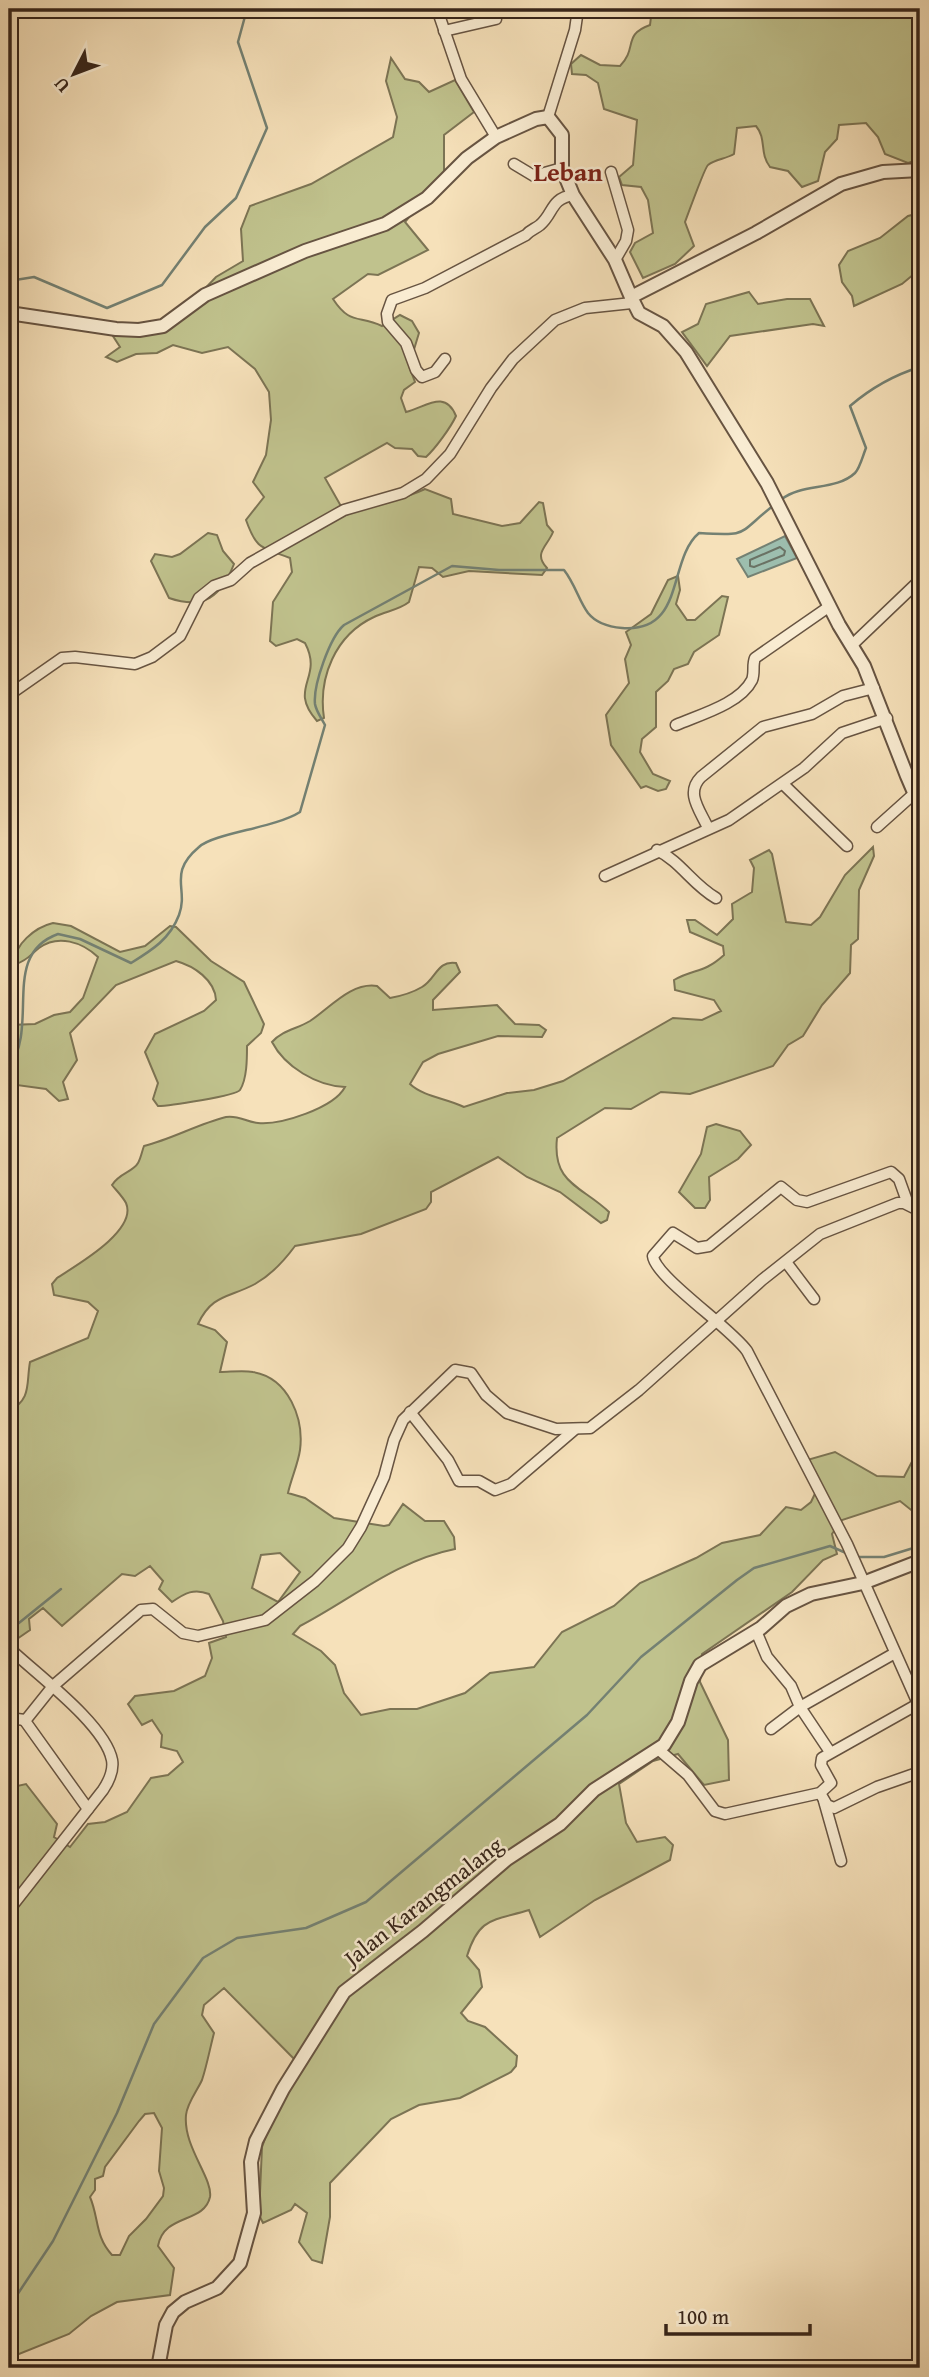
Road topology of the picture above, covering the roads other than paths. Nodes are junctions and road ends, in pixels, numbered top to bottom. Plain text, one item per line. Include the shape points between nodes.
1 (437, 9) edge
2 (578, 9) edge
3 (496, 19) dead end
4 (444, 30) junction
5 (548, 117) junction
6 (496, 137) junction
7 (514, 164) dead end
8 (562, 168) junction
9 (920, 170) edge
10 (611, 172) dead end
11 (573, 195) junction
12 (615, 260) junction
13 (631, 300) junction
14 (9, 313) edge
15 (445, 359) dead end
16 (920, 580) edge
17 (830, 606) junction
18 (852, 645) junction
19 (874, 688) junction
20 (9, 695) edge
21 (887, 718) junction
22 (676, 725) dead end
23 (783, 784) junction
24 (918, 793) edge
25 (877, 827) dead end
26 (708, 828) junction
27 (847, 846) dead end
28 (657, 850) junction
29 (605, 876) dead end
30 (716, 898) dead end
31 (908, 1204) junction
32 (920, 1211) edge
33 (786, 1262) junction
34 (814, 1299) dead end
35 (718, 1321) junction
36 (410, 1412) junction
37 (574, 1430) junction
38 (920, 1561) edge
39 (863, 1583) junction
40 (756, 1631) junction
41 (9, 1648) edge
42 (895, 1653) junction
43 (53, 1686) junction
44 (919, 1706) edge
45 (800, 1707) junction
46 (9, 1718) edge
47 (25, 1720) junction
48 (771, 1729) dead end
49 (659, 1750) junction
50 (830, 1752) junction
51 (920, 1772) edge
52 (822, 1797) junction
53 (88, 1809) junction
54 (841, 1861) dead end
55 (9, 1910) edge
56 (158, 2368) edge

1 - 4 street
2 - 5 street
3 - 4 street
4 - 6 street via 468,95
5 - 6 street
5 - 8 street via 562,135
6 - 14 street via 427,198 385,224 305,251 205,295 163,326 116,329
7 - 8 street via 534,176
8 - 11 street
9 - 13 street via 883,172 841,184
10 - 12 street via 628,230
11 - 12 street
11 - 15 street via 562,197 526,235 425,288 392,300 388,322 406,343 422,377
12 - 13 street
13 - 17 street via 639,313 672,334 686,352 767,483
13 - 20 street via 585,308 555,320 513,359 434,473 403,493 354,505 250,563 204,594 194,604 180,636 152,657 135,664 62,658
16 - 18 street
17 - 18 street
17 - 22 street via 755,658 752,678 739,693
18 - 19 street
19 - 21 street
19 - 26 street via 843,696 812,714 763,727 701,777 692,793
21 - 23 street via 842,733
21 - 24 street via 906,776
23 - 26 street via 729,820
23 - 27 street
24 - 25 street
26 - 28 street
28 - 29 street
28 - 30 street
31 - 32 street
31 - 33 street via 898,1203 829,1229
31 - 35 street via 897,1175 889,1172 807,1202 781,1187 705,1248 678,1234 670,1235 653,1261
33 - 34 street
33 - 35 street
35 - 37 street via 604,1420
35 - 39 street via 747,1351
36 - 37 street via 461,1369 471,1373 486,1395 507,1413
36 - 37 street via 459,1481 480,1481 495,1490 511,1484
36 - 43 street via 348,1548 265,1620 198,1636 183,1633 153,1609 141,1610
38 - 39 street, Jalan Karangmalang
39 - 40 street, Jalan Karangmalang via 811,1594 786,1606
39 - 42 street
40 - 45 street via 766,1657 791,1686
40 - 49 street, Jalan Karangmalang via 695,1671 678,1722
41 - 43 street
42 - 44 street
42 - 45 street
43 - 47 street
43 - 53 street via 94,1729 112,1761 109,1780
44 - 50 street
45 - 48 street
45 - 50 street
46 - 47 street
47 - 53 street
49 - 52 street via 688,1775 720,1814
49 - 56 street, Jalan Karangmalang via 594,1790 560,1824 507,1859 344,1992 283,2089 257,2141 251,2162 254,2213 240,2263 217,2288 173,2312
50 - 52 street via 820,1761 830,1786
51 - 52 street via 834,1808
52 - 54 street
53 - 55 street

